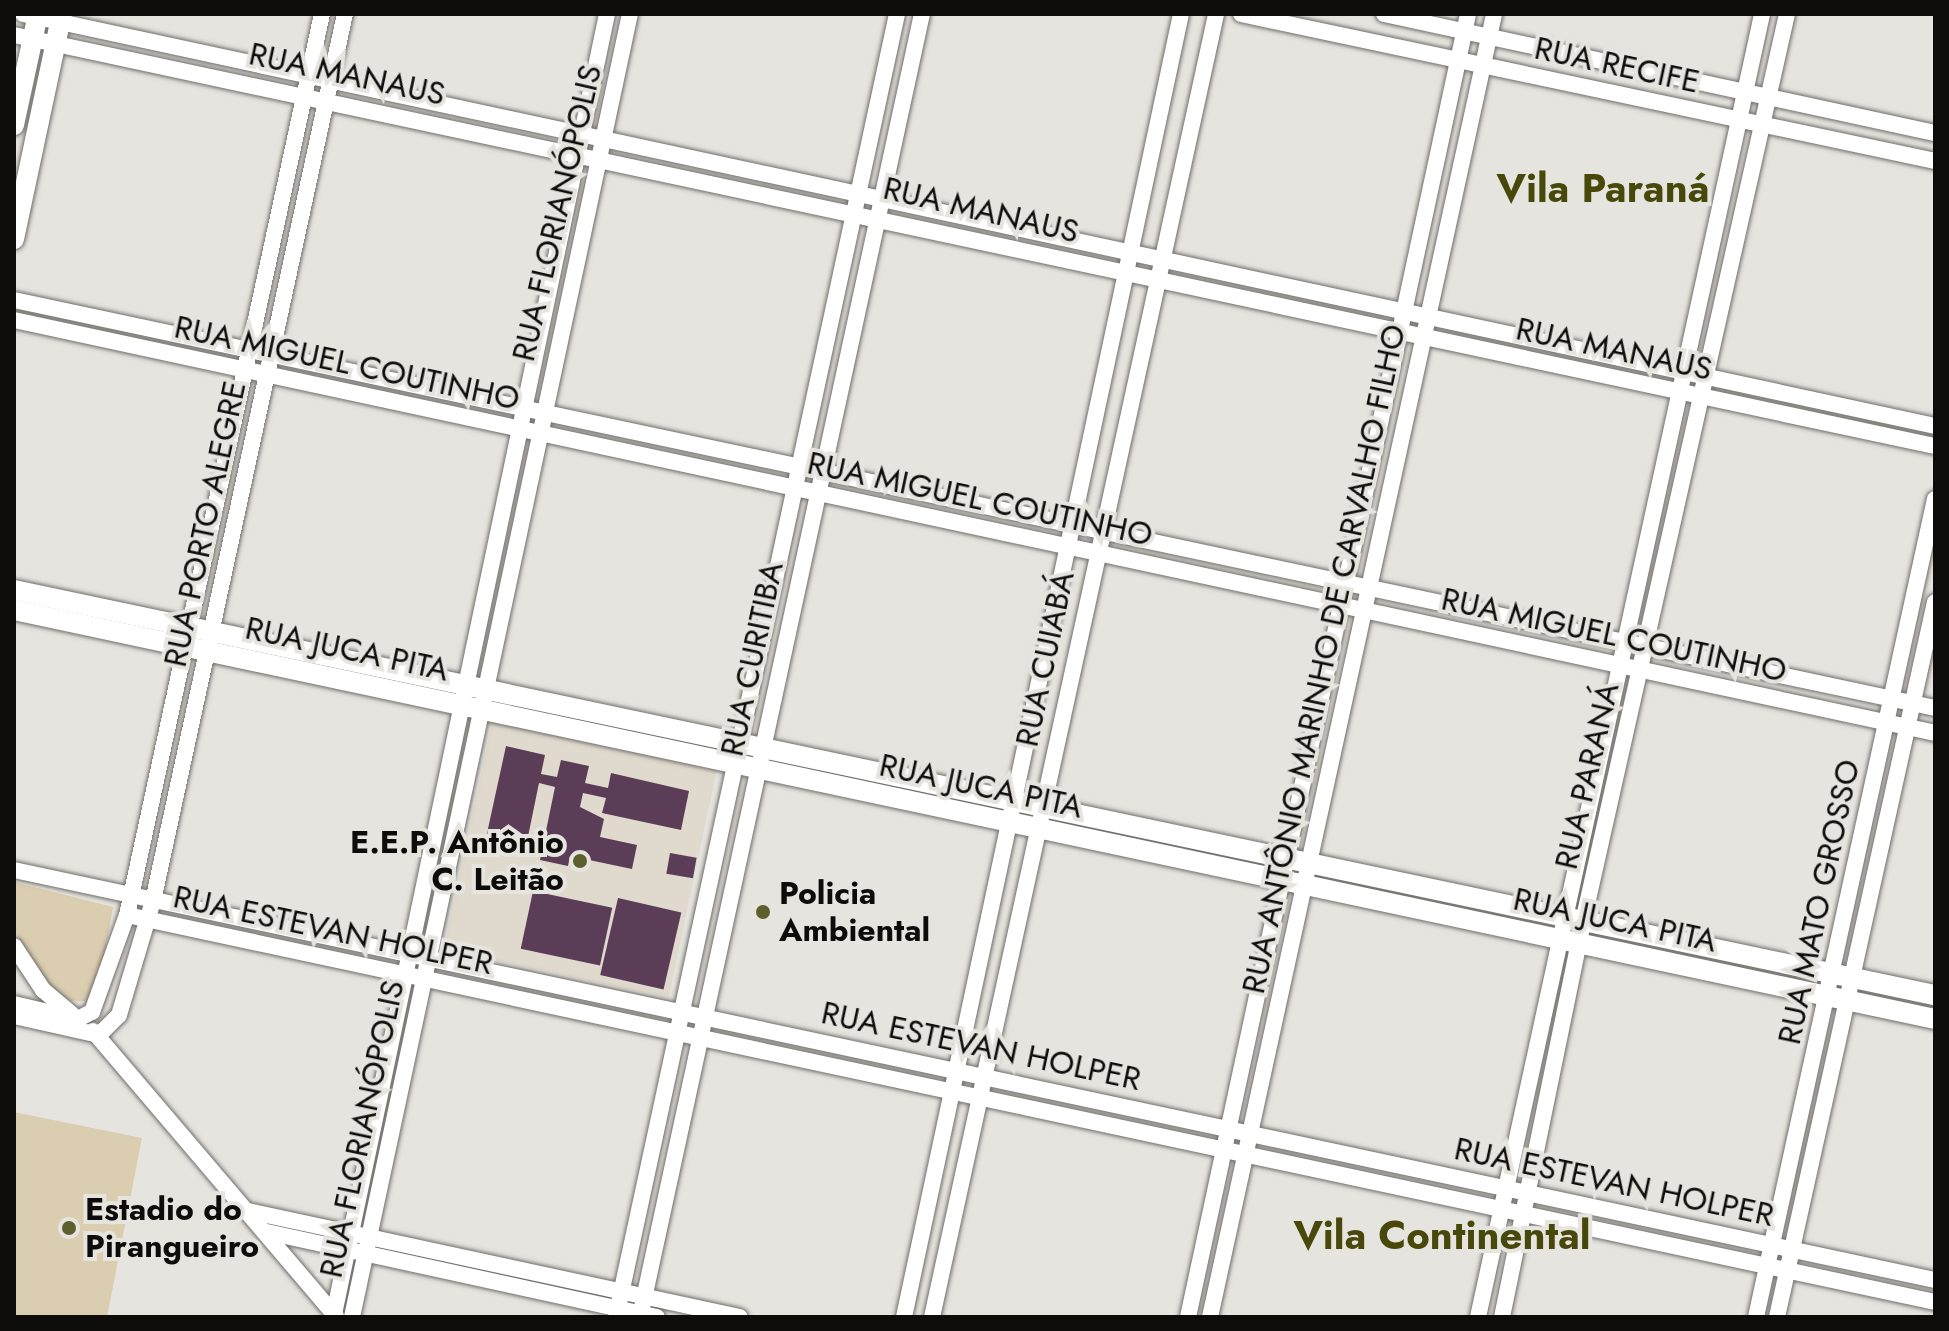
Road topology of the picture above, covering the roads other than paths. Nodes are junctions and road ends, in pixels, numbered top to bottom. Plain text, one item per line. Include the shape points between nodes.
1 (322, 14) edge
2 (345, 14) edge
3 (607, 14) edge
4 (630, 14) edge
5 (897, 14) edge
6 (922, 14) edge
7 (1181, 14) edge
8 (1216, 14) edge
9 (1241, 14) edge
10 (1384, 14) edge
11 (1468, 14) edge
12 (1494, 14) edge
13 (1762, 14) edge
14 (1787, 14) edge
15 (32, 15) edge
16 (61, 18) edge
17 (1463, 31) junction
18 (23, 37) edge
19 (1489, 37) junction
20 (56, 43) junction
21 (1456, 60) junction
22 (1483, 65) junction
23 (309, 76) junction
24 (330, 80) junction
25 (1744, 92) junction
26 (305, 93) junction
27 (1769, 97) junction
28 (326, 100) junction
29 (1737, 120) junction
30 (14, 125) edge
31 (1763, 125) junction
32 (1935, 133) edge
33 (580, 142) junction
34 (601, 147) junction
35 (1935, 161) edge
36 (855, 202) junction
37 (880, 207) junction
38 (964, 217) junction
39 (960, 234) junction
40 (14, 239) edge
41 (1132, 253) junction
42 (1159, 259) junction
43 (1128, 272) junction
44 (1155, 279) junction
45 (14, 300) edge
46 (1404, 312) junction
47 (1427, 317) junction
48 (14, 320) edge
49 (1400, 330) junction
50 (1423, 336) junction
51 (253, 352) junction
52 (271, 354) junction
53 (249, 370) junction
54 (1683, 372) junction
55 (266, 374) junction
56 (1705, 377) junction
57 (1679, 392) junction
58 (1700, 397) junction
59 (521, 410) junction
60 (541, 413) junction
61 (1935, 426) edge
62 (518, 428) junction
63 (537, 432) junction
64 (1935, 446) edge
65 (798, 468) junction
66 (820, 475) junction
67 (794, 488) junction
68 (816, 492) junction
69 (1935, 499) edge
70 (1071, 525) junction
71 (1101, 530) junction
72 (1067, 546) junction
73 (1096, 552) junction
74 (1347, 586) junction
75 (1369, 589) junction
76 (14, 590) edge
77 (1935, 602) edge
78 (1343, 606) junction
79 (14, 610) edge
80 (1364, 610) junction
81 (199, 639) junction
82 (1625, 646) junction
83 (1645, 649) junction
84 (1621, 666) junction
85 (1640, 670) junction
86 (473, 696) junction
87 (1892, 698) junction
88 (1913, 704) junction
89 (1935, 708) edge
90 (1887, 723) junction
91 (1908, 727) junction
92 (1935, 733) edge
93 (740, 743) junction
94 (761, 747) junction
95 (736, 764) junction
96 (756, 768) junction
97 (1016, 801) junction
98 (1043, 806) junction
99 (1011, 823) junction
100 (1038, 829) junction
101 (1287, 858) junction
102 (1308, 862) junction
103 (14, 870) edge
104 (1283, 880) junction
105 (1304, 884) junction
106 (132, 897) junction
107 (153, 901) junction
108 (127, 915) junction
109 (149, 919) junction
110 (1574, 920) junction
111 (1570, 941) junction
112 (14, 946) edge
113 (410, 951) junction
114 (427, 955) junction
115 (1843, 974) junction
116 (413, 976) junction
117 (1935, 995) edge
118 (1837, 998) junction
119 (14, 1004) edge
120 (683, 1010) junction
121 (704, 1015) junction
122 (14, 1016) edge
123 (78, 1019) junction
124 (1935, 1019) edge
125 (677, 1032) junction
126 (99, 1035) junction
127 (699, 1037) junction
128 (956, 1069) junction
129 (985, 1075) junction
130 (952, 1091) junction
131 (980, 1097) junction
132 (1228, 1127) junction
133 (1250, 1132) junction
134 (1223, 1150) junction
135 (1245, 1154) junction
136 (1506, 1187) junction
137 (1530, 1193) junction
138 (1501, 1209) junction
139 (248, 1211) junction
140 (1526, 1215) junction
141 (267, 1232) junction
142 (356, 1243) junction
143 (1772, 1245) junction
144 (1792, 1249) junction
145 (1767, 1266) junction
146 (1788, 1271) junction
147 (1935, 1280) edge
148 (621, 1291) junction
149 (644, 1296) junction
150 (1935, 1302) edge
151 (617, 1313) edge
152 (335, 1315) edge
153 (646, 1316) edge
154 (352, 1317) edge
155 (740, 1317) edge
156 (904, 1317) edge
157 (932, 1317) edge
158 (1188, 1317) edge
159 (1210, 1317) edge
160 (1478, 1317) edge
161 (1502, 1317) edge
162 (1756, 1317) edge
163 (1777, 1317) edge

1 - 23 street, RUA PORTO ALEGRE
2 - 24 street, RUA PORTO ALEGRE
3 - 33 street, RUA FLORIANÓPOLIS
4 - 34 street, RUA FLORIANÓPOLIS
5 - 36 street, RUA CURITIBA
6 - 37 street, RUA CURITIBA
7 - 41 street, RUA CUIABÁ
8 - 42 street, RUA CUIABÁ
9 - 21 street, RUA RECIFE
10 - 17 street, RUA RECIFE
11 - 17 street, RUA ANTÔNIO MARINHO DE CARVALHO FILHO
12 - 19 street, RUA ANTÔNIO MARINHO DE CARVALHO FILHO
13 - 25 street, RUA PARANÁ
14 - 27 street, RUA PARANÁ
15 - 16 street, RUA MANAUS
15 - 18 street
16 - 20 street
16 - 23 street, RUA MANAUS
17 - 19 street, RUA RECIFE
17 - 21 street, RUA ANTÔNIO MARINHO DE CARVALHO FILHO
18 - 20 street, RUA MANAUS
18 - 30 street
19 - 22 street, RUA ANTÔNIO MARINHO DE CARVALHO FILHO
19 - 25 street, RUA RECIFE
20 - 26 street, RUA MANAUS
20 - 40 street
21 - 22 street, RUA RECIFE
21 - 46 street, RUA ANTÔNIO MARINHO DE CARVALHO FILHO
22 - 29 street, RUA RECIFE
22 - 47 street, RUA ANTÔNIO MARINHO DE CARVALHO FILHO
23 - 24 street, RUA MANAUS
23 - 26 street, RUA PORTO ALEGRE
24 - 28 street, RUA PORTO ALEGRE
24 - 33 street, RUA MANAUS
25 - 27 street, RUA RECIFE
25 - 29 street, RUA PARANÁ
26 - 28 street, RUA MANAUS
26 - 51 street, RUA PORTO ALEGRE
27 - 31 street, RUA PARANÁ
27 - 32 street, RUA RECIFE
28 - 33 street, RUA MANAUS
28 - 52 street, RUA PORTO ALEGRE
29 - 31 street, RUA RECIFE
29 - 54 street, RUA PARANÁ
31 - 35 street, RUA RECIFE
31 - 56 street, RUA PARANÁ
33 - 34 street, RUA MANAUS
33 - 59 street, RUA FLORIANÓPOLIS
34 - 36 street, RUA MANAUS
34 - 60 street, RUA FLORIANÓPOLIS
36 - 37 street, RUA MANAUS
36 - 65 street, RUA CURITIBA
37 - 38 street, RUA MANAUS
37 - 39 street, RUA MANAUS
37 - 66 street, RUA CURITIBA
38 - 39 street
38 - 41 street, RUA MANAUS
39 - 43 street, RUA MANAUS
41 - 42 street, RUA MANAUS
41 - 43 street, RUA CUIABÁ
42 - 44 street, RUA CUIABÁ
42 - 46 street, RUA MANAUS
43 - 44 street, RUA MANAUS
43 - 70 street, RUA CUIABÁ
44 - 49 street, RUA MANAUS
44 - 71 street, RUA CUIABÁ
45 - 51 street, RUA MIGUEL COUTINHO
46 - 47 street, RUA MANAUS
46 - 49 street, RUA ANTÔNIO MARINHO DE CARVALHO FILHO
47 - 50 street, RUA ANTÔNIO MARINHO DE CARVALHO FILHO
47 - 54 street, RUA MANAUS
48 - 53 street, RUA MIGUEL COUTINHO
49 - 50 street, RUA MANAUS
49 - 74 street, RUA ANTÔNIO MARINHO DE CARVALHO FILHO
50 - 57 street, RUA MANAUS
50 - 75 street, RUA ANTÔNIO MARINHO DE CARVALHO FILHO
51 - 52 street, RUA MIGUEL COUTINHO
51 - 53 street, RUA PORTO ALEGRE
52 - 55 street, RUA PORTO ALEGRE
52 - 59 street, RUA MIGUEL COUTINHO
53 - 55 street, RUA MIGUEL COUTINHO
53 - 81 street, RUA PORTO ALEGRE
54 - 56 street, RUA MANAUS
54 - 57 street, RUA PARANÁ
55 - 62 street, RUA MIGUEL COUTINHO
55 - 81 street, RUA PORTO ALEGRE
56 - 58 street, RUA PARANÁ
56 - 61 street, RUA MANAUS
57 - 58 street, RUA MANAUS
57 - 82 street, RUA PARANÁ
58 - 64 street, RUA MANAUS
58 - 83 street, RUA PARANÁ
59 - 60 street, RUA MIGUEL COUTINHO
59 - 62 street, RUA FLORIANÓPOLIS
60 - 63 street, RUA FLORIANÓPOLIS
60 - 65 street, RUA MIGUEL COUTINHO
62 - 63 street, RUA MIGUEL COUTINHO
62 - 86 street, RUA FLORIANÓPOLIS
63 - 67 street, RUA MIGUEL COUTINHO
63 - 86 street, RUA FLORIANÓPOLIS
65 - 66 street, RUA MIGUEL COUTINHO
65 - 67 street, RUA CURITIBA
66 - 68 street, RUA CURITIBA
66 - 70 street, RUA MIGUEL COUTINHO
67 - 68 street, RUA MIGUEL COUTINHO
67 - 93 street, RUA CURITIBA
68 - 72 street, RUA MIGUEL COUTINHO
68 - 94 street, RUA CURITIBA
69 - 87 street, RUA MATO GROSSO
70 - 71 street, RUA MIGUEL COUTINHO
70 - 72 street, RUA CUIABÁ
71 - 73 street, RUA CUIABÁ
71 - 74 street, RUA MIGUEL COUTINHO
72 - 73 street, RUA MIGUEL COUTINHO
72 - 97 street, RUA CUIABÁ
73 - 78 street, RUA MIGUEL COUTINHO
73 - 98 street, RUA CUIABÁ
74 - 75 street, RUA MIGUEL COUTINHO
74 - 78 street, RUA ANTÔNIO MARINHO DE CARVALHO FILHO
75 - 80 street, RUA ANTÔNIO MARINHO DE CARVALHO FILHO
75 - 82 street, RUA MIGUEL COUTINHO
76 - 81 street, RUA JUCA PITA
77 - 88 street, RUA MATO GROSSO
78 - 80 street, RUA MIGUEL COUTINHO
78 - 101 street, RUA ANTÔNIO MARINHO DE CARVALHO FILHO
79 - 81 street, RUA JUCA PITA
80 - 84 street, RUA MIGUEL COUTINHO
80 - 102 street, RUA ANTÔNIO MARINHO DE CARVALHO FILHO
81 - 86 street, RUA JUCA PITA
81 - 106 street, RUA PORTO ALEGRE
81 - 107 street, RUA PORTO ALEGRE
82 - 83 street, RUA MIGUEL COUTINHO
82 - 84 street, RUA PARANÁ
83 - 85 street, RUA PARANÁ
83 - 87 street, RUA MIGUEL COUTINHO
84 - 85 street, RUA MIGUEL COUTINHO
84 - 110 street, RUA PARANÁ
85 - 90 street, RUA MIGUEL COUTINHO
85 - 110 street, RUA PARANÁ
86 - 93 street, RUA JUCA PITA
86 - 95 street, RUA JUCA PITA
86 - 113 street, RUA FLORIANÓPOLIS
86 - 114 street, RUA FLORIANÓPOLIS
87 - 88 street, RUA MIGUEL COUTINHO
87 - 90 street, RUA MATO GROSSO
88 - 89 street, RUA MIGUEL COUTINHO
88 - 91 street, RUA MATO GROSSO
90 - 91 street, RUA MIGUEL COUTINHO
90 - 115 street, RUA MATO GROSSO
91 - 92 street, RUA MIGUEL COUTINHO
91 - 115 street, RUA MATO GROSSO
93 - 94 street, RUA JUCA PITA
93 - 95 street, RUA CURITIBA
94 - 96 street, RUA CURITIBA
94 - 97 street, RUA JUCA PITA
95 - 96 street, RUA JUCA PITA
95 - 120 street, RUA CURITIBA
96 - 99 street, RUA JUCA PITA
96 - 121 street, RUA CURITIBA
97 - 98 street, RUA JUCA PITA
97 - 99 street, RUA CUIABÁ
98 - 100 street, RUA CUIABÁ
98 - 101 street, RUA JUCA PITA
99 - 100 street, RUA JUCA PITA
99 - 128 street, RUA CUIABÁ
100 - 104 street, RUA JUCA PITA
100 - 129 street, RUA CUIABÁ
101 - 102 street, RUA JUCA PITA
101 - 104 street, RUA ANTÔNIO MARINHO DE CARVALHO FILHO
102 - 105 street, RUA ANTÔNIO MARINHO DE CARVALHO FILHO
102 - 110 street, RUA JUCA PITA
103 - 106 street, RUA ESTEVAN HOLPER
104 - 105 street, RUA JUCA PITA
104 - 132 street, RUA ANTÔNIO MARINHO DE CARVALHO FILHO
105 - 111 street, RUA JUCA PITA
105 - 133 street, RUA ANTÔNIO MARINHO DE CARVALHO FILHO
106 - 107 street, RUA ESTEVAN HOLPER
106 - 108 street, RUA PORTO ALEGRE
107 - 109 street, RUA PORTO ALEGRE
107 - 113 street, RUA ESTEVAN HOLPER
108 - 109 street, RUA ESTEVAN HOLPER
108 - 123 street, RUA PORTO ALEGRE via 99,1003
109 - 116 street, RUA ESTEVAN HOLPER
109 - 126 street, RUA PORTO ALEGRE via 119,1015
110 - 111 street, RUA PARANÁ
110 - 115 street, RUA JUCA PITA
111 - 118 street, RUA JUCA PITA
111 - 136 street, RUA PARANÁ
111 - 137 street, RUA PARANÁ
112 - 123 street via 43,990
113 - 114 street, RUA ESTEVAN HOLPER
113 - 116 street, RUA FLORIANÓPOLIS
114 - 116 street, RUA FLORIANÓPOLIS
114 - 120 street, RUA ESTEVAN HOLPER
115 - 117 street, RUA JUCA PITA
115 - 118 street, RUA MATO GROSSO
116 - 125 street, RUA ESTEVAN HOLPER
116 - 142 street, RUA FLORIANÓPOLIS
118 - 124 street, RUA JUCA PITA
118 - 143 street, RUA MATO GROSSO
118 - 144 street, RUA MATO GROSSO
119 - 123 street
120 - 121 street, RUA ESTEVAN HOLPER
120 - 125 street, RUA CURITIBA
121 - 127 street, RUA CURITIBA
121 - 128 street, RUA ESTEVAN HOLPER
122 - 126 street
123 - 126 street
125 - 127 street, RUA ESTEVAN HOLPER
125 - 148 street, RUA CURITIBA
126 - 139 street
127 - 130 street, RUA ESTEVAN HOLPER
127 - 149 street, RUA CURITIBA
128 - 129 street, RUA ESTEVAN HOLPER
128 - 130 street, RUA CUIABÁ
129 - 131 street, RUA CUIABÁ
129 - 132 street, RUA ESTEVAN HOLPER
130 - 131 street, RUA ESTEVAN HOLPER
130 - 156 street, RUA CUIABÁ
131 - 134 street, RUA ESTEVAN HOLPER
131 - 157 street, RUA CUIABÁ
132 - 133 street, RUA ESTEVAN HOLPER
132 - 134 street, RUA ANTÔNIO MARINHO DE CARVALHO FILHO
133 - 135 street, RUA ANTÔNIO MARINHO DE CARVALHO FILHO
133 - 136 street, RUA ESTEVAN HOLPER
134 - 135 street, RUA ESTEVAN HOLPER
134 - 158 street, RUA ANTÔNIO MARINHO DE CARVALHO FILHO
135 - 138 street, RUA ESTEVAN HOLPER
135 - 159 street, RUA ANTÔNIO MARINHO DE CARVALHO FILHO
136 - 137 street, RUA ESTEVAN HOLPER
136 - 138 street, RUA PARANÁ
137 - 140 street, RUA PARANÁ
137 - 143 street, RUA ESTEVAN HOLPER
138 - 140 street, RUA ESTEVAN HOLPER
138 - 160 street, RUA PARANÁ
139 - 141 street
139 - 142 street
140 - 145 street, RUA ESTEVAN HOLPER
140 - 161 street, RUA PARANÁ
141 - 142 street
141 - 152 street
142 - 148 street
142 - 151 street
142 - 152 street, RUA FLORIANÓPOLIS
142 - 154 street, RUA FLORIANÓPOLIS
143 - 144 street, RUA ESTEVAN HOLPER
143 - 145 street, RUA MATO GROSSO
144 - 146 street, RUA MATO GROSSO
144 - 147 street, RUA ESTEVAN HOLPER
145 - 146 street, RUA ESTEVAN HOLPER
145 - 162 street, RUA MATO GROSSO
146 - 150 street, RUA ESTEVAN HOLPER
146 - 163 street, RUA MATO GROSSO
148 - 149 street
148 - 151 street, RUA CURITIBA
149 - 153 street, RUA CURITIBA
149 - 155 street
151 - 153 street

